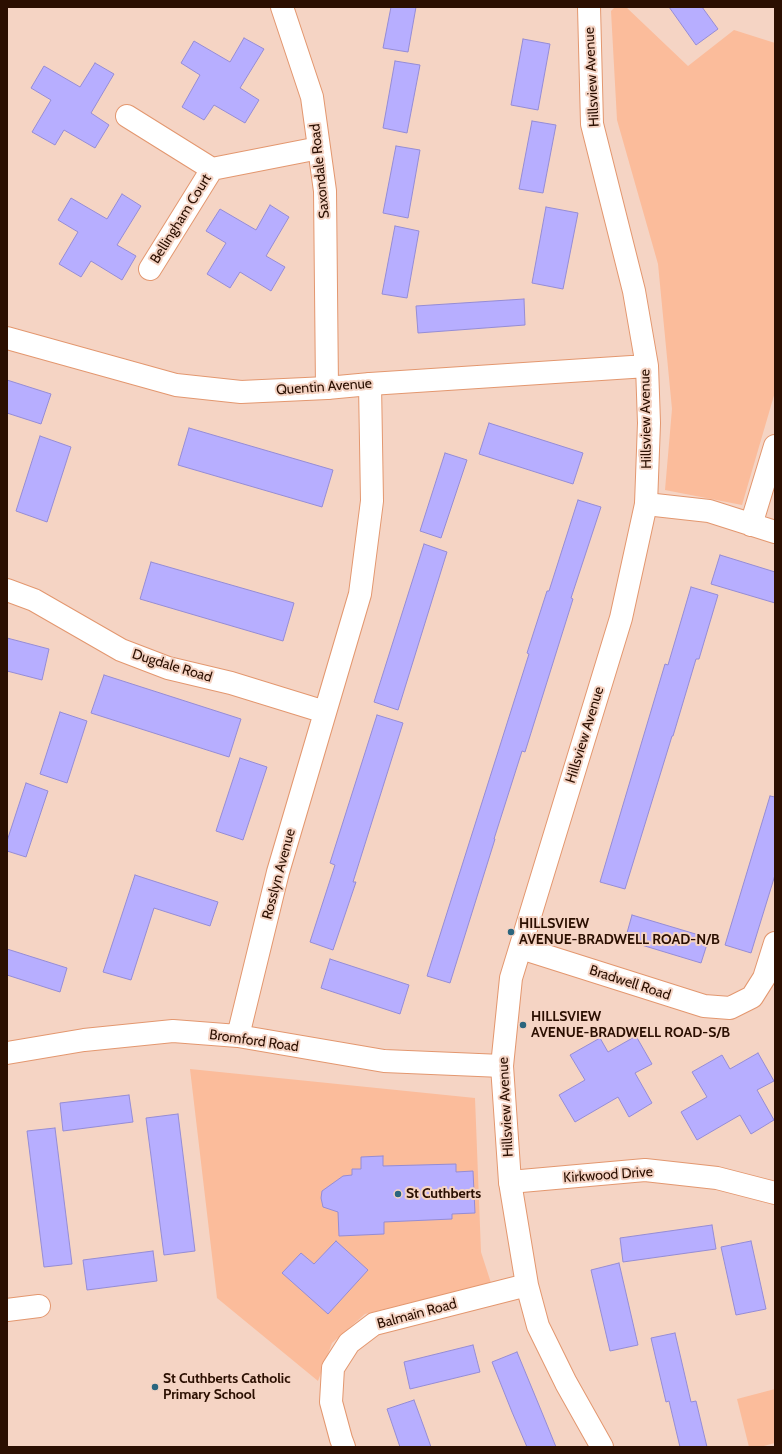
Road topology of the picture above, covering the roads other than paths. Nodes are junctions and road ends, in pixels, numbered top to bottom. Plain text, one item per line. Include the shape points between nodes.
1 (282, 7) edge
2 (589, 7) edge
3 (127, 116) dead end
4 (319, 148) junction
5 (212, 169) junction
6 (150, 269) dead end
7 (7, 338) edge
8 (646, 366) junction
9 (370, 384) junction
10 (327, 388) junction
11 (775, 446) edge
12 (646, 504) junction
13 (751, 525) junction
14 (775, 532) edge
15 (7, 590) edge
16 (325, 712) junction
17 (775, 943) edge
18 (521, 948) junction
19 (238, 1036) junction
20 (7, 1053) edge
21 (502, 1066) junction
22 (510, 1182) junction
23 (775, 1193) edge
24 (527, 1285) junction
25 (39, 1306) dead end
26 (7, 1310) edge
27 (344, 1447) edge
28 (602, 1447) edge

1 - 4 street, Saxondale Road via 312,97
2 - 8 street, Hillsview Avenue via 592,124 634,291
3 - 5 street, Bellingham Court
4 - 5 street, Bellingham Court
4 - 10 street, Saxondale Road via 325,191
5 - 6 street, Bellingham Court
7 - 10 street, Quentin Avenue via 176,385 241,392
8 - 9 street, Quentin Avenue
8 - 12 street, Hillsview Avenue via 650,423
9 - 10 street, Quentin Avenue
9 - 16 street, Rosslyn Avenue via 372,501 360,594
11 - 13 street
12 - 13 street via 709,511
12 - 18 street, Hillsview Avenue via 621,618
13 - 14 street
15 - 16 street, Dugdale Road via 34,600 121,650 168,668 231,683
16 - 19 street, Rosslyn Avenue via 278,872
17 - 18 street, Bradwell Road via 764,978 752,997 730,1008 704,1006
18 - 21 street, Hillsview Avenue via 511,978
19 - 20 street, Bromford Road via 173,1031 84,1040
19 - 21 street, Bromford Road via 384,1061
21 - 22 street, Hillsview Avenue
22 - 23 street, Kirkwood Drive via 645,1170 717,1178
22 - 24 street, Hillsview Avenue
24 - 27 street, Balmain Road via 374,1324 349,1343 334,1368 331,1402
24 - 28 street, Hillsview Avenue via 538,1326
25 - 26 street

